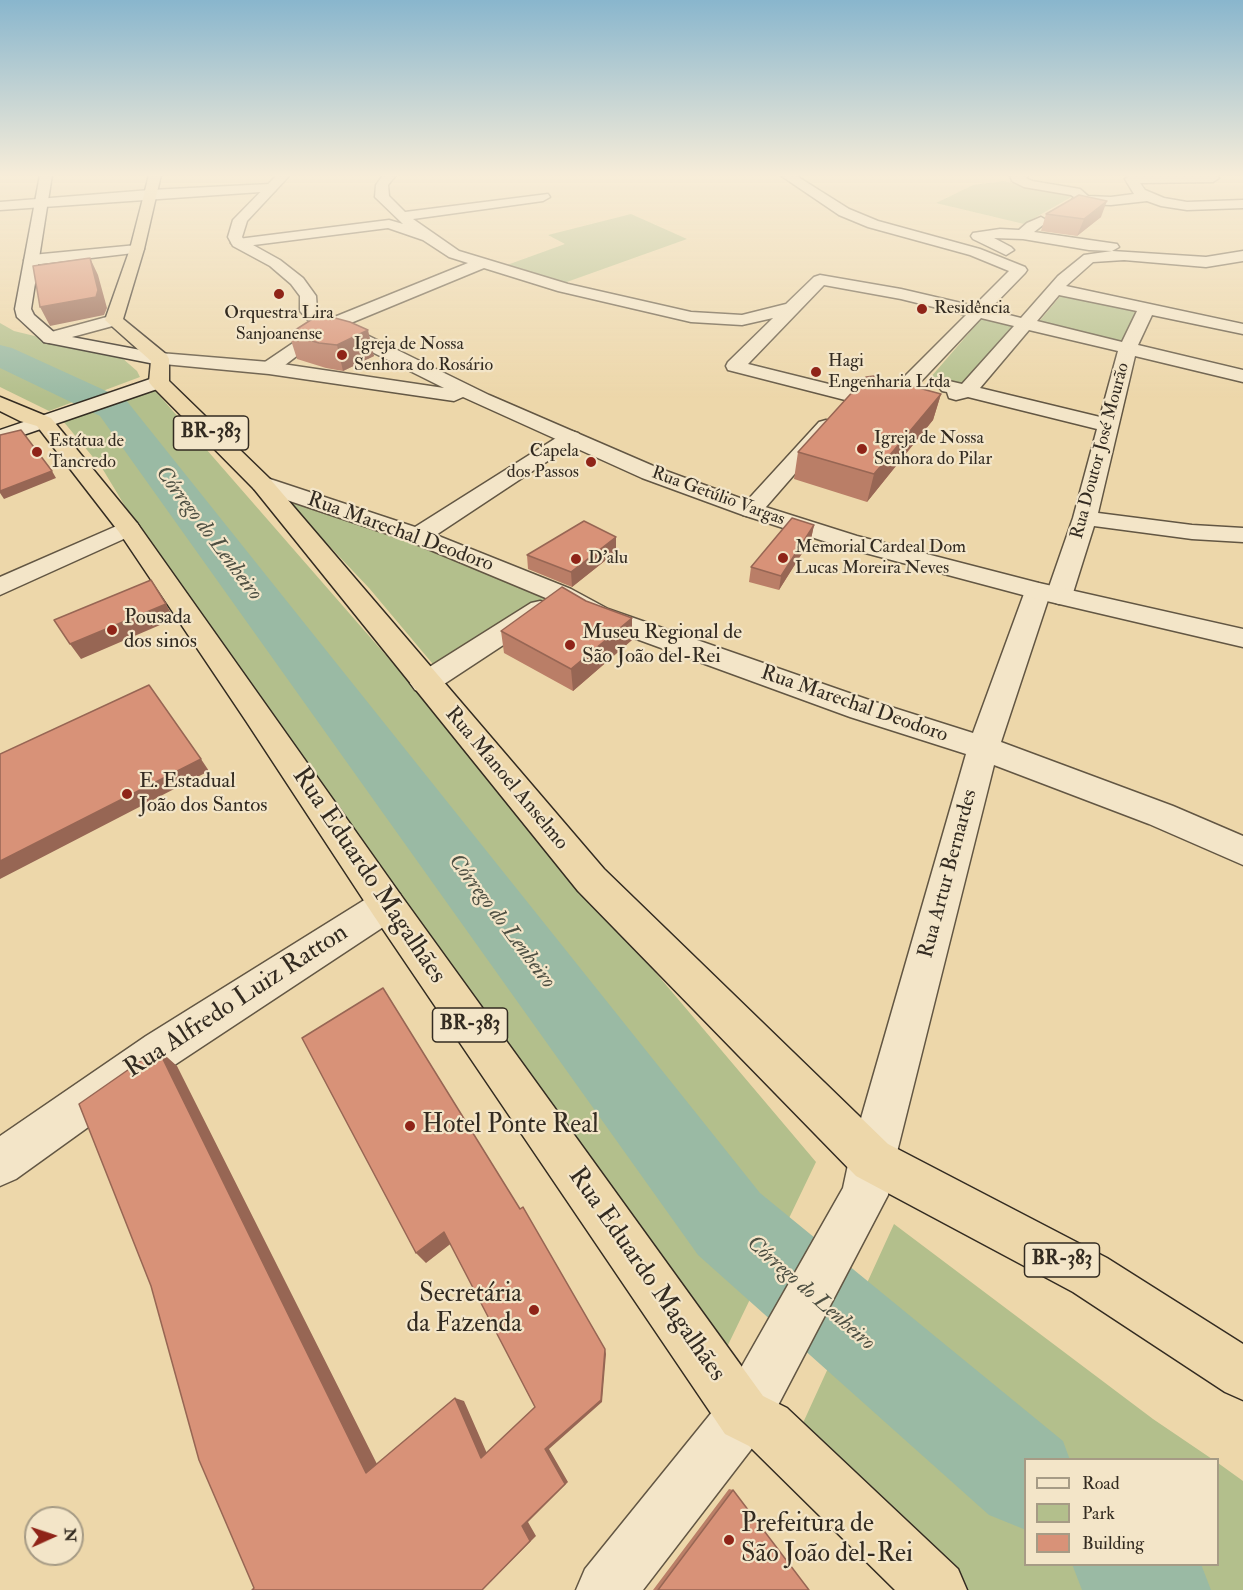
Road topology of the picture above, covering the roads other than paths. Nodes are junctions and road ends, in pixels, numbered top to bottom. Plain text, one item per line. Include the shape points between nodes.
1 (34, 249) edge
2 (135, 249) edge
3 (137, 249) edge
4 (249, 249) edge
5 (446, 249) edge
6 (965, 249) edge
7 (1006, 249) edge
8 (1131, 249) edge
9 (1179, 249) edge
10 (1239, 256) edge
11 (32, 260) junction
12 (1206, 262) junction
13 (483, 263) junction
14 (1034, 271) junction
15 (1243, 273) edge
16 (1060, 284) junction
17 (793, 308) junction
18 (1147, 308) junction
19 (975, 313) junction
20 (114, 320) junction
21 (333, 324) junction
22 (1024, 324) junction
23 (1243, 329) edge
24 (50, 338) junction
25 (1128, 348) junction
26 (160, 359) junction
27 (210, 364) junction
28 (269, 368) junction
29 (1243, 376) edge
30 (914, 377) junction
31 (159, 382) junction
32 (961, 393) junction
33 (853, 396) junction
34 (482, 399) junction
35 (0, 403) edge
36 (48, 417) junction
37 (1107, 425) junction
38 (0, 427) edge
39 (571, 436) junction
40 (0, 437) edge
41 (262, 484) junction
42 (751, 510) junction
43 (1085, 518) junction
44 (128, 528) junction
45 (1243, 535) edge
46 (418, 536) junction
47 (0, 587) edge
48 (1049, 593) junction
49 (562, 595) junction
50 (1243, 638) edge
51 (425, 683) junction
52 (983, 748) junction
53 (1243, 851) edge
54 (387, 905) junction
55 (0, 1163) edge
56 (868, 1177) junction
57 (1243, 1374) edge
58 (744, 1415) junction
59 (606, 1590) edge
60 (937, 1590) edge

1 - 11 street
2 - 11 street
3 - 20 highway
4 - 21 street via 297,281 308,296 309,312
5 - 13 street
6 - 14 street
7 - 14 street
8 - 12 street
9 - 10 street
10 - 12 street
11 - 24 street via 23,309 31,323
12 - 15 street
12 - 16 street via 1098,255 1085,260
13 - 17 street via 564,288 691,317 742,320
13 - 21 street
14 - 16 street
14 - 19 street
16 - 18 street
16 - 22 street
17 - 19 street via 820,280 901,294
17 - 33 street via 735,366
18 - 23 street
18 - 25 street, Rua Doutor José Mourão
19 - 22 street
19 - 30 street
20 - 24 street
20 - 26 highway
21 - 28 street
21 - 34 street
22 - 25 street
22 - 32 street
24 - 26 street
25 - 29 street
25 - 37 street, Rua Doutor José Mourão
26 - 27 street
26 - 31 highway
27 - 28 street
27 - 31 street via 186,369
28 - 34 street
30 - 32 street
30 - 33 street via 895,392
31 - 36 street
31 - 41 highway, Rua Manoel Anselmo / BR-383
32 - 37 street
33 - 42 street
34 - 39 street, Rua Getúlio Vargas
35 - 36 highway, BR-383
36 - 38 street
36 - 40 street
36 - 44 highway, Rua Eduardo Magalhães / BR-383
37 - 43 street, Rua Doutor José Mourão
39 - 42 street, Rua Getúlio Vargas via 650,473
39 - 46 street
41 - 46 street, Rua Marechal Deodoro
41 - 51 highway, Rua Manoel Anselmo / BR-383
42 - 48 street, Rua Getúlio Vargas via 848,541
43 - 45 street
43 - 48 street, Rua Doutor José Mourão
44 - 47 street
44 - 54 highway, Rua Eduardo Magalhães / BR-383
46 - 49 street, Rua Marechal Deodoro
48 - 50 street, Rua Getúlio Vargas
48 - 52 street, Rua Artur Bernardes
49 - 51 street
49 - 52 street, Rua Marechal Deodoro via 598,615 640,631
51 - 56 highway, Rua Manoel Anselmo / BR-383 via 591,880
52 - 53 street, Rua Marechal Deodoro via 1161,815
52 - 56 street, Rua Artur Bernardes
54 - 55 street, Rua Alfredo Luiz Ratton via 160,1050
54 - 58 highway, Rua Eduardo Magalhães / BR-383
56 - 57 highway, BR-383 via 1090,1275
56 - 58 street, Rua Artur Bernardes
58 - 59 street, Rua Artur Bernardes
58 - 60 highway, Rua Eduardo Magalhães / BR-383 via 768,1427

